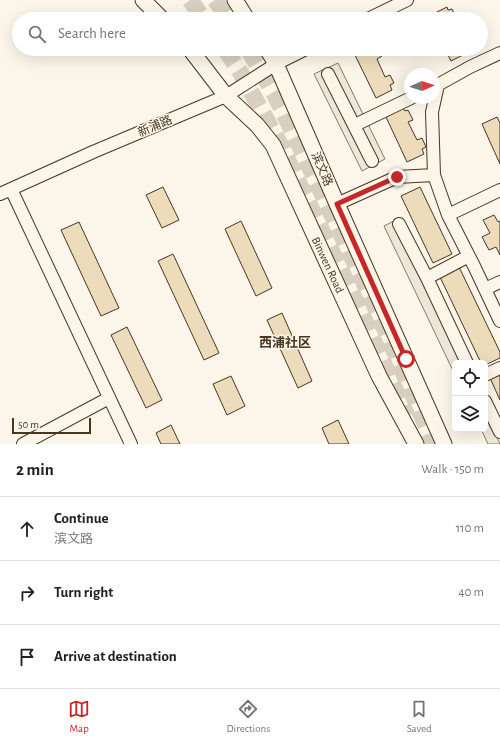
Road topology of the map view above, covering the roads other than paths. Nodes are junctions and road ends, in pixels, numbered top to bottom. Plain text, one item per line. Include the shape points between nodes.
1 (144, 0) edge
2 (152, 0) edge
3 (236, 2) edge
4 (399, 2) edge
5 (155, 12) edge
6 (161, 12) edge
7 (242, 12) edge
8 (381, 12) edge
9 (500, 53) edge
10 (195, 56) edge
11 (271, 56) edge
12 (292, 56) edge
13 (276, 64) junction
14 (328, 74) dead end
15 (440, 84) edge
16 (226, 96) junction
17 (404, 101) edge
18 (433, 104) edge
19 (355, 125) junction
20 (372, 162) dead end
21 (434, 174) junction
22 (500, 190) edge
23 (5, 192) edge
24 (337, 204) junction
25 (448, 215) junction
26 (399, 224) dead end
27 (469, 256) junction
28 (427, 278) junction
29 (500, 282) edge
30 (485, 289) junction
31 (500, 321) edge
32 (466, 360) edge
33 (500, 368) edge
34 (488, 373) edge
35 (109, 398) junction
36 (488, 407) edge
37 (500, 432) edge
38 (23, 444) edge
39 (131, 444) edge
40 (416, 444) edge
41 (444, 444) edge

1 - 5 main road
2 - 6 main road
3 - 7 main road
4 - 8 street
9 - 15 street
10 - 16 main road, Binwen Road
11 - 13 main road, 滨文路
12 - 13 street, 新浦路
13 - 16 street, 新浦路
13 - 24 main road, 滨文路
14 - 19 street
16 - 23 street, 新浦路
16 - 40 main road, Binwen Road via 257,125 273,145 379,376
17 - 19 street
18 - 21 street
19 - 20 street
21 - 24 street via 397,177
21 - 25 street
22 - 25 street
23 - 35 street
24 - 41 main road, 滨文路
25 - 27 street
26 - 28 street
27 - 28 street
27 - 30 street
28 - 32 street
29 - 30 street
30 - 31 street
33 - 34 street
35 - 38 street
35 - 39 street
36 - 37 street

